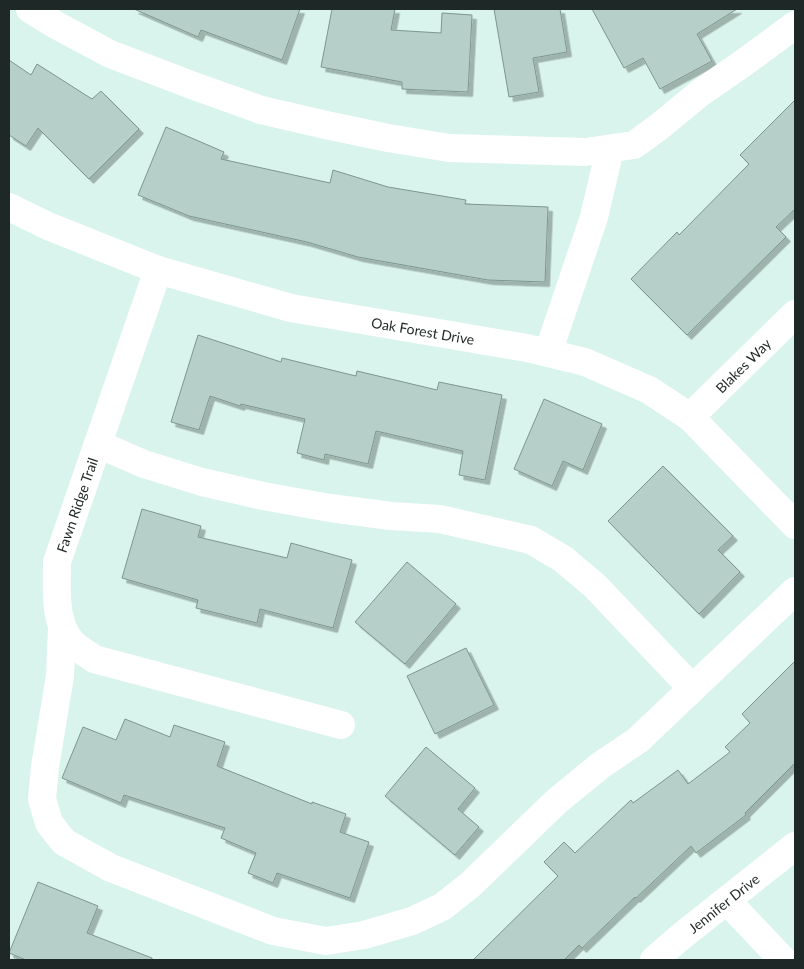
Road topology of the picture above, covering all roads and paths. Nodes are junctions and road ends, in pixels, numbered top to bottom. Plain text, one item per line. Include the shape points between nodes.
1 (30, 9) edge
2 (795, 25) edge
3 (610, 149) junction
4 (9, 207) edge
5 (158, 270) junction
6 (795, 314) edge
7 (548, 353) junction
8 (690, 417) junction
9 (98, 444) junction
10 (795, 525) edge
11 (795, 590) edge
12 (62, 627) junction
13 (692, 688) junction
14 (341, 726) dead end
15 (795, 846) edge
16 (727, 901) junction
17 (654, 960) edge
18 (783, 960) edge

1 - 3 street via 110,54 262,110 449,148 585,152
2 - 3 street via 634,145
3 - 7 street via 594,216
4 - 5 street, Oak Forest Drive
5 - 7 street, Oak Forest Drive via 290,308
5 - 9 street, Fawn Ridge Trail
6 - 8 street, Blakes Way
7 - 8 street, Oak Forest Drive via 585,362 649,390
8 - 10 street, Oak Forest Drive
9 - 12 street, Fawn Ridge Trail via 57,562 57,604
9 - 13 street via 144,464 263,496 391,516 440,519 531,540 563,559 595,586
11 - 13 street
12 - 13 street via 60,676 42,799 49,823 64,842 111,868 273,932 326,941 412,922 442,907 470,885 557,800 638,740
12 - 14 street, Fawn Ridge Trail via 74,645 94,659
15 - 16 street, Jennifer Drive
16 - 17 street, Jennifer Drive
16 - 18 street

